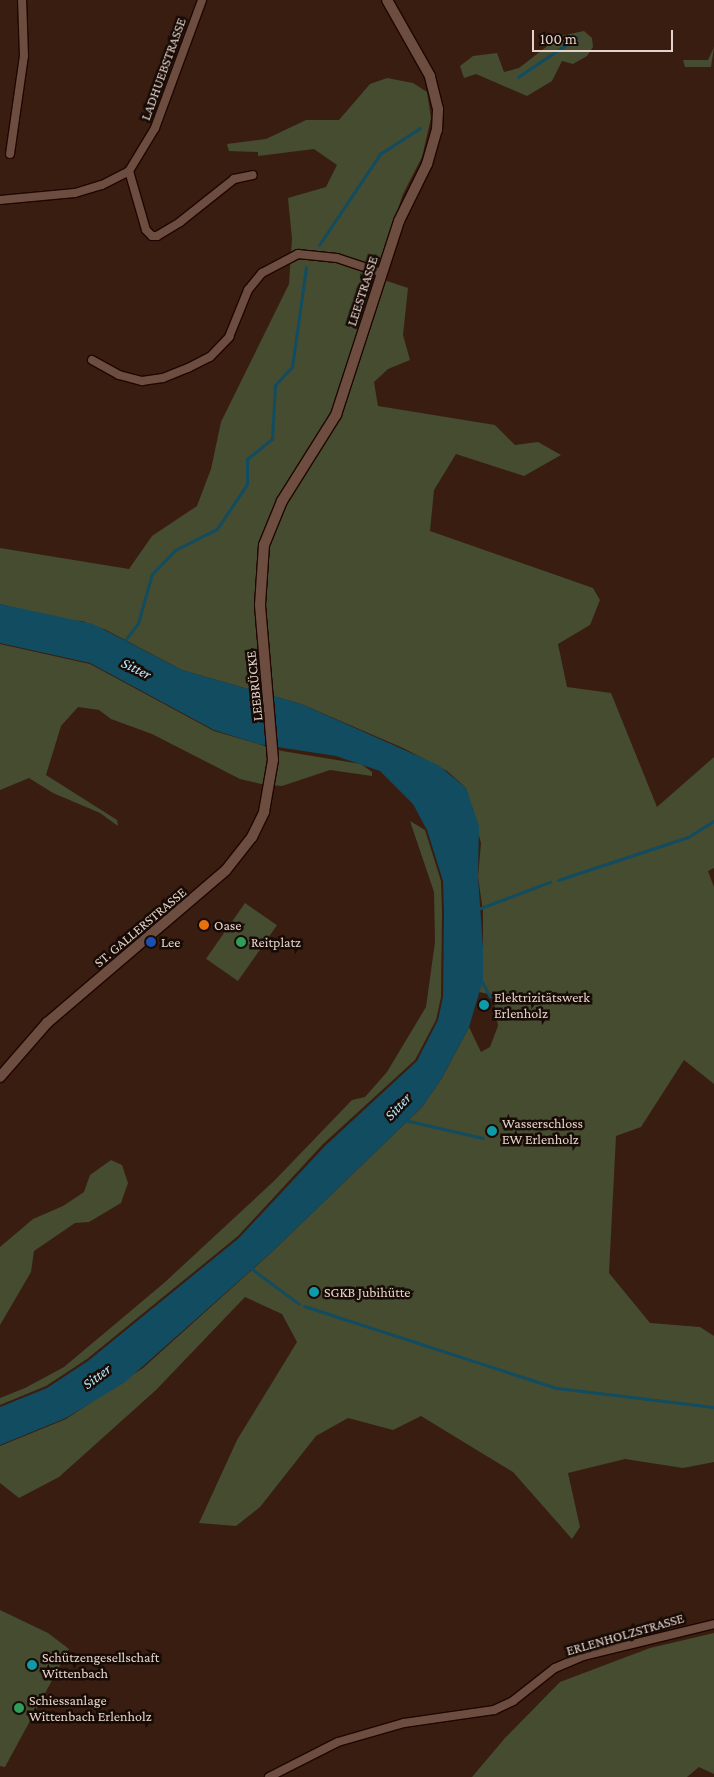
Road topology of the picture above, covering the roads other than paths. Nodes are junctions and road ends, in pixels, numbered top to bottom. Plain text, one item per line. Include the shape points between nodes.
1 (22, 0) edge
2 (202, 0) edge
3 (386, 0) edge
4 (10, 154) dead end
5 (129, 171) junction
6 (253, 175) dead end
7 (0, 200) edge
8 (382, 273) junction
9 (92, 360) dead end
10 (260, 589) joint
11 (272, 781) joint
12 (0, 1077) edge
13 (714, 1624) edge
14 (269, 1777) edge

1 - 4 street via 24,56
2 - 5 street, LADHUEBSTRASSE via 155,128
3 - 8 street, LEESTRASSE via 426,66 438,110 434,146 399,221
5 - 6 street via 146,230 152,236 180,222 234,179
5 - 7 street via 102,185 74,193
8 - 9 street via 337,258 298,254 262,273 248,290 230,337 210,357 163,378 142,381 119,375
8 - 10 street, LEESTRASSE via 336,415 271,524 263,553
10 - 11 street, LEEBRÜCKE via 273,740
11 - 12 street, ST. GALLERSTRASSE via 259,825 234,861 47,1024
13 - 14 street, ERLENHOLZSTRASSE via 583,1656 555,1668 513,1701 494,1710 404,1723 357,1736 338,1742

